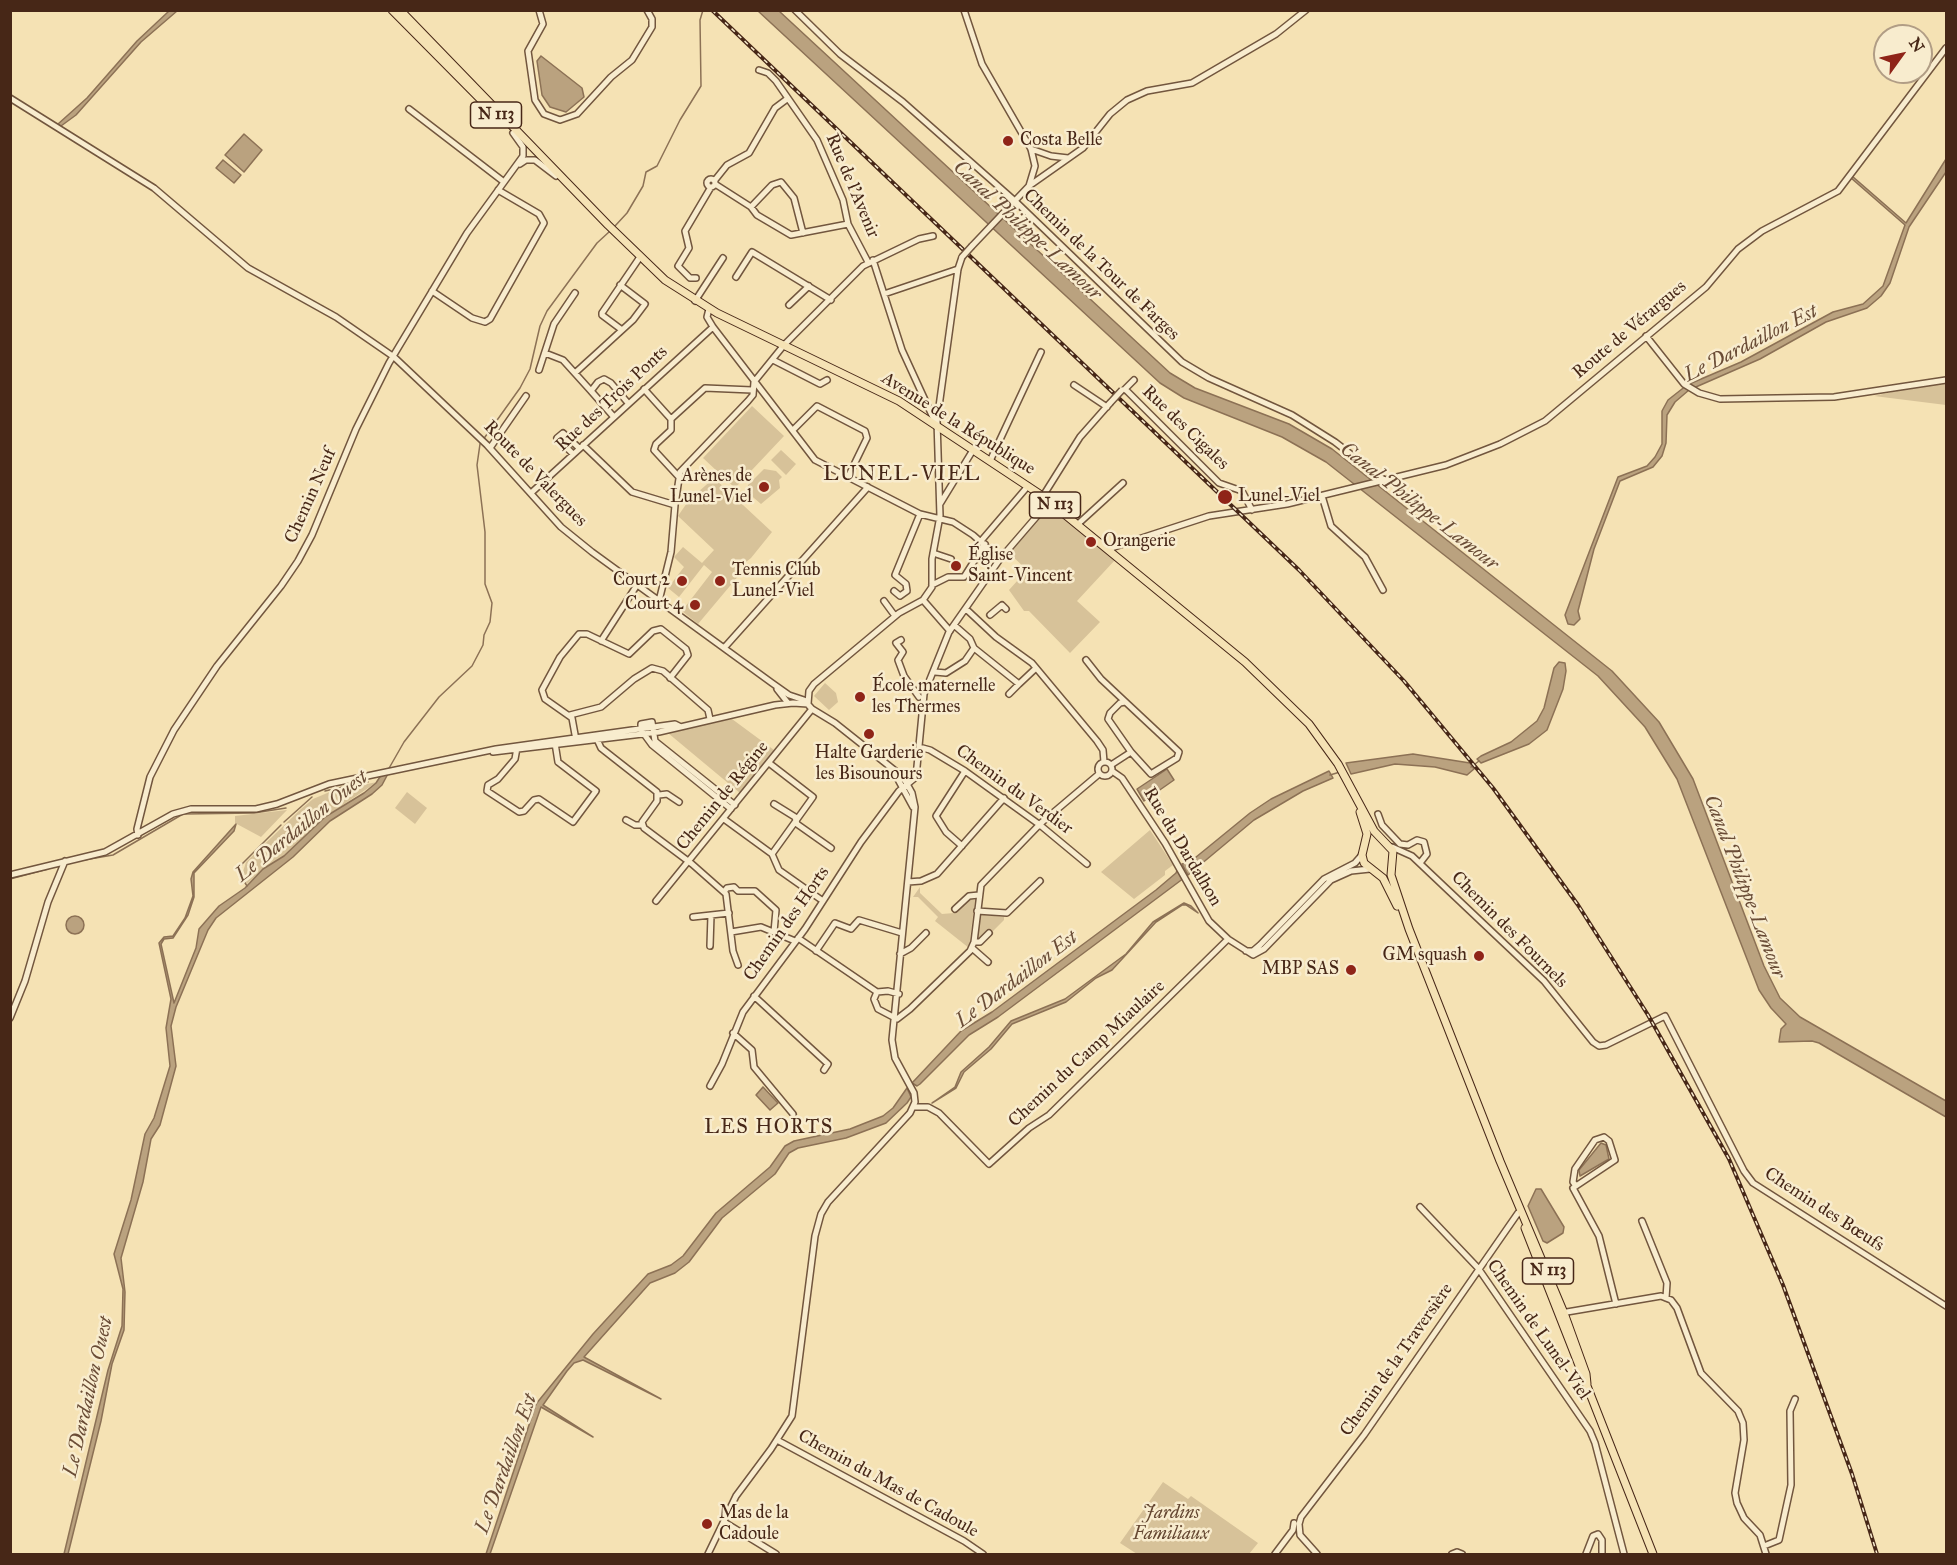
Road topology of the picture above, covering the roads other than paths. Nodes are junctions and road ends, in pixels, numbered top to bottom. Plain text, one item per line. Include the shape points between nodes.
1 (392, 10) edge
2 (400, 10) edge
3 (539, 10) edge
4 (647, 10) edge
5 (795, 10) edge
6 (964, 10) edge
7 (1306, 10) edge
8 (1947, 48) edge
9 (759, 70) dead end
10 (10, 98) edge
11 (787, 99) junction
12 (409, 109) dead end
13 (513, 133) junction
14 (1031, 149) junction
15 (1041, 154) junction
16 (1068, 158) junction
17 (1035, 163) junction
18 (516, 167) junction
19 (1048, 173) junction
20 (556, 176) junction
21 (504, 182) junction
22 (714, 184) junction
23 (1029, 186) junction
24 (498, 190) junction
25 (1015, 201) junction
26 (751, 207) junction
27 (604, 221) junction
28 (848, 224) junction
29 (803, 233) junction
30 (933, 236) dead end
31 (640, 257) junction
32 (723, 258) dead end
33 (870, 261) junction
34 (958, 269) junction
35 (736, 277) dead end
36 (696, 278) dead end
37 (620, 285) junction
38 (808, 286) junction
39 (432, 291) junction
40 (575, 293) dead end
41 (884, 294) junction
42 (831, 300) junction
43 (695, 301) junction
44 (789, 305) dead end
45 (709, 309) junction
46 (713, 327) junction
47 (622, 330) junction
48 (1646, 336) junction
49 (784, 345) junction
50 (1041, 352) dead end
51 (545, 353) junction
52 (394, 357) junction
53 (773, 360) junction
54 (538, 370) dead end
55 (575, 373) junction
56 (827, 380) dead end
57 (1134, 380) dead end
58 (1947, 380) edge
59 (754, 382) junction
60 (1074, 385) dead end
61 (644, 389) junction
62 (1124, 390) junction
63 (591, 391) junction
64 (752, 393) junction
65 (526, 396) dead end
66 (628, 403) junction
67 (771, 403) junction
68 (1109, 405) junction
69 (613, 416) junction
70 (671, 419) junction
71 (937, 425) junction
72 (793, 430) junction
73 (488, 447) junction
74 (581, 447) junction
75 (973, 450) junction
76 (573, 454) junction
77 (990, 461) junction
78 (678, 476) junction
79 (848, 477) junction
80 (1381, 481) junction
81 (1123, 483) dead end
82 (1028, 486) junction
83 (868, 487) junction
84 (531, 494) junction
85 (1043, 496) junction
86 (1322, 496) junction
87 (1050, 501) junction
88 (675, 505) junction
89 (939, 505) junction
90 (1252, 510) junction
91 (920, 514) junction
92 (940, 519) junction
93 (1078, 524) junction
94 (983, 543) junction
95 (1108, 549) junction
96 (933, 553) junction
97 (951, 559) dead end
98 (1000, 559) junction
99 (932, 585) junction
100 (638, 586) junction
101 (1383, 590) dead end
102 (894, 591) dead end
103 (923, 600) junction
104 (659, 601) junction
105 (884, 602) dead end
106 (966, 609) junction
107 (1006, 609) dead end
108 (990, 615) dead end
109 (895, 616) junction
110 (954, 625) junction
111 (950, 631) junction
112 (901, 640) dead end
113 (601, 641) junction
114 (724, 648) junction
115 (974, 648) junction
116 (1086, 660) dead end
117 (1035, 669) junction
118 (935, 672) junction
119 (670, 678) junction
120 (1019, 684) junction
121 (1010, 694) dead end
122 (919, 697) dead end
123 (790, 699) junction
124 (1125, 702) junction
125 (810, 706) junction
126 (570, 715) junction
127 (710, 719) junction
128 (654, 730) junction
129 (643, 732) junction
130 (596, 738) junction
131 (576, 740) junction
132 (555, 743) junction
133 (919, 747) junction
134 (517, 748) junction
135 (1131, 752) junction
136 (1104, 762) junction
137 (769, 763) junction
138 (1112, 768) junction
139 (966, 771) junction
140 (1099, 774) junction
141 (905, 785) junction
142 (1351, 787) junction
143 (659, 795) junction
144 (1004, 798) junction
145 (679, 802) dead end
146 (774, 804) dead end
147 (733, 807) junction
148 (1378, 814) dead end
149 (724, 819) junction
150 (626, 820) dead end
151 (796, 820) junction
152 (642, 825) junction
153 (1040, 825) junction
154 (138, 835) junction
155 (1382, 840) junction
156 (962, 846) junction
157 (1365, 846) junction
158 (1391, 847) junction
159 (831, 848) dead end
160 (772, 854) junction
161 (1362, 855) junction
162 (65, 861) junction
163 (1392, 862) junction
164 (1419, 862) junction
165 (688, 863) junction
166 (1088, 864) dead end
167 (1371, 869) junction
168 (10, 875) edge
169 (1040, 881) dead end
170 (910, 882) junction
171 (724, 892) junction
172 (979, 895) junction
173 (656, 901) dead end
174 (823, 901) junction
175 (955, 909) dead end
176 (977, 911) junction
177 (729, 913) junction
178 (711, 915) junction
179 (693, 917) dead end
180 (1408, 929) junction
181 (731, 932) junction
182 (774, 932) junction
183 (902, 933) junction
184 (926, 933) dead end
185 (989, 933) dead end
186 (1228, 939) junction
187 (797, 940) junction
188 (973, 945) junction
189 (710, 946) dead end
190 (1244, 950) junction
191 (816, 951) junction
192 (901, 954) junction
193 (988, 962) dead end
194 (738, 965) dead end
195 (877, 992) junction
196 (898, 994) junction
197 (754, 996) junction
198 (1665, 1016) joint
199 (10, 1018) edge
200 (896, 1018) junction
201 (733, 1034) junction
202 (824, 1070) dead end
203 (710, 1086) dead end
204 (913, 1107) junction
205 (793, 1114) dead end
206 (1500, 1161) junction
207 (1576, 1186) junction
208 (1420, 1207) dead end
209 (1518, 1213) junction
210 (1642, 1221) dead end
211 (1478, 1268) junction
212 (1666, 1298) junction
213 (1616, 1305) junction
214 (1947, 1306) edge
215 (1560, 1313) junction
216 (1795, 1399) dead end
217 (777, 1440) junction
218 (724, 1522) junction
219 (1296, 1524) junction
220 (1764, 1546) junction
221 (708, 1554) edge
222 (776, 1554) edge
223 (983, 1554) edge
224 (1275, 1554) edge
225 (1317, 1554) edge
226 (1452, 1554) edge
227 (1462, 1554) edge
228 (1586, 1554) edge
229 (1602, 1554) edge
230 (1624, 1554) edge
231 (1653, 1554) edge
232 (1766, 1554) edge

1 - 13 main road, N 113
2 - 27 main road, N 113
3 - 4 street via 543,24 528,51 535,99 544,114 560,120 577,114 632,60 652,27
5 - 25 street, Chemin de la Tour de Farges via 840,54 903,102
6 - 14 street via 982,64
7 - 16 street via 1276,34 1192,83 1146,91 1127,100 1110,114 1087,144
8 - 48 street, Route de Vérargues via 1838,191 1762,231 1738,249 1706,287
9 - 11 street, Rue de l'Avenir via 776,81
10 - 52 street, Route de Valergues via 145,182 248,268 336,317
11 - 22 street via 775,108 749,153 727,165
11 - 28 street, Rue de l'Avenir via 818,140 843,200
12 - 21 street
13 - 18 street via 524,150
13 - 20 main road, N 113
14 - 15 street
14 - 17 street
15 - 16 street
15 - 17 street
16 - 19 street
17 - 19 street
17 - 23 street
18 - 20 street via 532,159
18 - 21 street, Chemin Neuf
19 - 23 street
20 - 27 main road, N 113
21 - 24 street, Chemin Neuf
22 - 26 street
22 - 36 street via 685,231 689,248 678,266 690,278
23 - 25 street
24 - 39 street, Chemin Neuf
24 - 39 street via 539,214 544,223 490,319 485,322 472,318
25 - 34 street, bridge via 962,257
25 - 80 street, Chemin de la Tour de Farges via 1182,362 1292,415 1335,442
26 - 29 street via 788,234
26 - 29 street via 772,185 781,182 795,198
27 - 31 main road, Avenue de la République / N 113
28 - 29 street
28 - 33 street, Rue de l'Avenir
30 - 33 street
31 - 37 street
31 - 43 main road, Avenue de la République / N 113
32 - 43 street
33 - 41 street, Rue de l'Avenir
33 - 42 street
34 - 41 street
34 - 71 street
35 - 38 street via 753,252
37 - 47 street via 602,315
37 - 47 street via 645,304
38 - 42 street
38 - 44 street
39 - 52 street, Chemin Neuf
40 - 51 street via 554,324
41 - 71 street, Rue de l'Avenir via 902,350
42 - 49 street
43 - 45 main road, Avenue de la République / N 113
45 - 46 street
45 - 49 main road, Avenue de la République / N 113
46 - 59 street
46 - 61 street, Rue des Trois Ponts
47 - 55 street
48 - 58 street via 1684,384 1720,399 1834,397
48 - 80 street, Route de Vérargues via 1545,421 1446,465
49 - 53 street
49 - 71 main road, Avenue de la République / N 113 via 879,390
50 - 77 street
51 - 54 street
51 - 55 street via 561,359
52 - 73 street, Route de Valergues
52 - 154 street, Chemin Neuf via 356,429 306,547 281,586 204,684 160,755 146,790
53 - 56 street via 820,384
53 - 59 street
55 - 63 street
57 - 62 street
59 - 64 street
59 - 67 street
60 - 68 street
61 - 66 street, Rue des Trois Ponts
61 - 70 street
62 - 68 street, bridge
62 - 90 street, Rue des Cigales via 1219,483 1242,491
63 - 66 street via 604,379
63 - 69 street
64 - 67 street
64 - 70 street via 705,388
64 - 78 street
65 - 73 street
66 - 69 street, Rue des Trois Ponts
67 - 72 street
68 - 85 street via 1080,436
69 - 74 street, Rue des Trois Ponts
70 - 78 street via 671,430 654,450
71 - 75 main road, Avenue de la République / N 113
71 - 89 street
72 - 79 street via 815,460
72 - 79 street via 817,406 865,431 867,438
73 - 84 street, Route de Valergues
74 - 76 street, Rue des Trois Ponts
74 - 76 street via 563,433 557,438
74 - 88 street via 632,492
75 - 77 main road, Avenue de la République / N 113
75 - 89 street
76 - 84 street, Rue des Trois Ponts
77 - 82 main road, Avenue de la République / N 113
78 - 88 street
79 - 83 street
80 - 86 street, Route de Vérargues
81 - 93 street
82 - 85 main road, Avenue de la République / N 113
82 - 94 street
83 - 91 street
83 - 114 street
84 - 100 street, Route de Valergues via 561,527
85 - 87 main road, Avenue de la République / N 113
86 - 90 street, Route de Vérargues
86 - 101 street via 1331,526 1365,557
87 - 93 main road, Avenue de la République / N 113
87 - 98 street, Chemin des Horts
88 - 104 street via 671,552
89 - 92 street
90 - 95 street, Route de Vérargues via 1209,516
91 - 92 street
91 - 102 street via 895,574 907,589 900,596
92 - 94 street via 953,522
92 - 96 street
93 - 95 main road, Avenue de la République / N 113
94 - 98 street
94 - 99 street via 964,577 948,577
95 - 142 main road, Avenue de la République / N 113 via 1282,696 1310,724
96 - 97 street
96 - 99 street
98 - 106 street, Chemin des Horts
99 - 103 street
100 - 104 street, Route de Valergues
100 - 113 street
103 - 109 street, Chemin de Régine
103 - 111 street
104 - 114 street, Route de Valergues
105 - 109 street
106 - 110 street, Chemin des Horts
106 - 117 street
107 - 108 street via 1002,605
109 - 125 street, Chemin de Régine via 811,688
110 - 111 street, Chemin des Horts
110 - 115 street
111 - 118 street, Chemin des Horts
112 - 122 street via 896,643 903,652 898,660
113 - 119 street via 628,654 656,629 672,636 688,655
113 - 126 street via 585,633 577,636 543,687 545,699
114 - 123 street, Route de Valergues
115 - 118 street via 965,661 946,673
115 - 120 street
116 - 124 street
117 - 120 street
117 - 136 street via 1097,741
118 - 133 street, Chemin des Horts via 924,694
119 - 126 street via 657,669 647,669 601,708
119 - 127 street via 708,710
120 - 121 street
123 - 125 street
123 - 127 street
124 - 135 street via 1108,718
124 - 135 street via 1179,755 1151,774
125 - 137 street, Chemin de Régine
125 - 141 street
126 - 131 street
127 - 128 street
128 - 129 street
128 - 129 street via 649,721 641,724
128 - 147 street via 655,741
129 - 130 street
129 - 147 street via 685,774
130 - 131 street
130 - 143 street via 601,748
131 - 132 street
132 - 134 street
132 - 134 street via 558,762 596,791 577,819 569,821 539,799 522,812 489,793 487,788 515,759
133 - 139 street, Chemin du Verdier
133 - 141 street, Chemin des Horts via 917,774
134 - 154 street via 329,784 256,809 179,811
135 - 138 street
136 - 138 street
136 - 140 street via 1098,767
137 - 147 street, Chemin de Régine
137 - 151 street via 813,797
138 - 140 street via 1106,777
138 - 186 street, Rue du Dardalhon via 1180,866 1209,921
139 - 144 street, Chemin du Verdier
139 - 156 street via 936,816
140 - 153 street
141 - 170 street via 914,808
141 - 174 street, Chemin des Horts via 861,842
142 - 155 main road, N 113
142 - 157 main road, N 113 via 1367,834
143 - 145 street via 667,794
143 - 152 street
144 - 153 street, Chemin du Verdier
144 - 156 street
146 - 151 street
147 - 149 street, Chemin de Régine
148 - 164 street via 1382,825 1400,844 1424,842 1427,854
149 - 160 street
149 - 165 street, Chemin de Régine
150 - 152 street
151 - 159 street
151 - 160 street
152 - 165 street
153 - 166 street, Chemin du Verdier
153 - 172 street via 984,882
154 - 162 street via 105,852
155 - 157 main road
155 - 158 main road
156 - 170 street via 934,876
157 - 161 main road
158 - 163 main road
158 - 164 street, Chemin des Fournels
160 - 174 street via 779,870
161 - 167 main road
161 - 190 street via 1355,863 1324,879 1257,949
162 - 168 street
162 - 199 street
163 - 164 street via 1408,856
163 - 167 main road via 1384,870
163 - 180 main road, N 113 via 1390,875
164 - 198 street, Chemin des Fournels via 1544,981 1599,1046
165 - 171 street
165 - 173 street, Chemin de Régine
167 - 180 main road, N 113 via 1383,878
167 - 190 street via 1357,869 1331,880 1259,954
169 - 176 street via 1007,914
170 - 183 street
170 - 192 street
171 - 177 street
171 - 182 street via 734,887 738,891 755,891 776,910
172 - 175 street via 969,896
172 - 176 street
174 - 187 street, Chemin des Horts
176 - 188 street
177 - 178 street
177 - 181 street
178 - 179 street
178 - 189 street
180 - 206 main road, N 113
181 - 182 street via 761,927
181 - 194 street
182 - 187 street
183 - 191 street via 860,920 851,929 835,923
183 - 192 street
184 - 192 street
185 - 188 street
186 - 190 street, Rue du Dardalhon
186 - 204 street, Chemin du Camp Miaulaire via 1049,1115 989,1164 934,1109
187 - 191 street
187 - 197 street, Chemin des Horts
188 - 193 street
188 - 200 street via 910,1009
191 - 195 street
192 - 196 street
195 - 196 street
195 - 200 street via 876,1006
196 - 200 street
197 - 201 street, Chemin des Horts
197 - 202 street via 828,1064
198 - 214 street, Chemin des Bœufs via 1753,1183
200 - 204 street via 892,1040 897,1061 914,1092
201 - 203 street, Chemin des Horts
201 - 205 street via 752,1050 754,1067
204 - 217 street via 821,1214 796,1401
206 - 209 main road, N 113
206 - 215 main road, N 113
207 - 207 street via 1615,1160 1604,1137 1595,1140 1575,1169
207 - 213 street via 1573,1188 1599,1236
208 - 211 street, Chemin de Lunel-Viel
209 - 211 street, Chemin de la Traversière
209 - 215 main road, N 113
210 - 212 street via 1667,1283
211 - 219 street, Chemin de la Traversière via 1435,1334
211 - 230 street, Chemin de Lunel-Viel via 1590,1431
212 - 213 street
212 - 220 street via 1677,1308 1701,1373 1738,1411 1743,1423 1735,1493 1744,1518 1760,1535
213 - 215 street
215 - 231 main road, N 113
216 - 220 street via 1790,1411 1791,1485 1779,1540
217 - 218 street via 736,1496
217 - 223 street, Chemin du Mas de Cadoule
218 - 221 street
218 - 222 street
219 - 224 street, Chemin de la Traversière
219 - 225 street
220 - 232 street
226 - 227 street
228 - 229 street via 1593,1536 1598,1534

